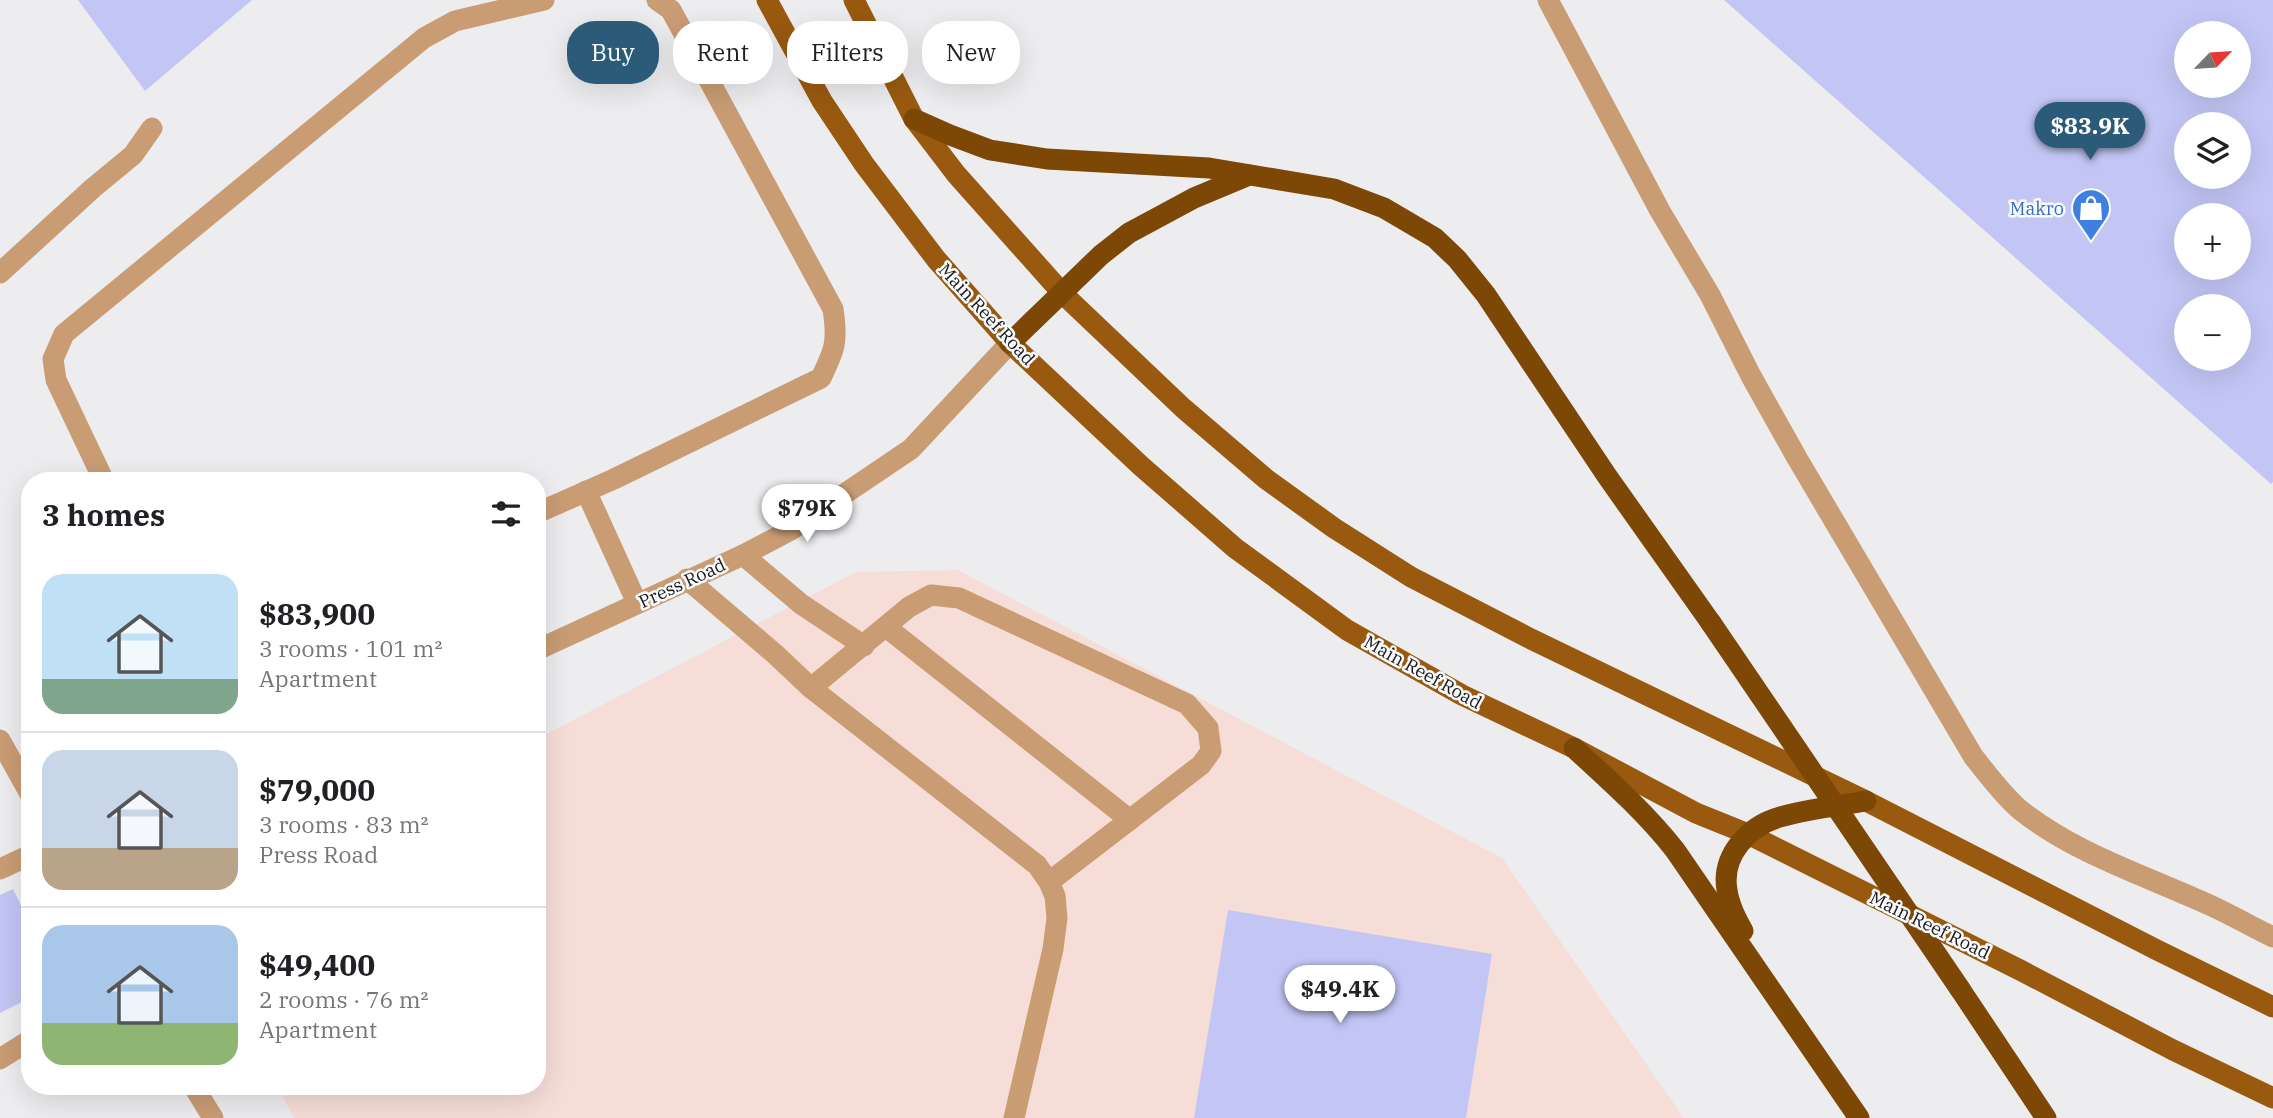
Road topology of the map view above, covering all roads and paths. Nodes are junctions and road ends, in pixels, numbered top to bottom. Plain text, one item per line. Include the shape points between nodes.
1 (544, 0) edge
2 (657, 0) edge
3 (767, 0) edge
4 (854, 0) edge
5 (1548, 0) edge
6 (914, 119) junction
7 (152, 128) dead end
8 (1251, 174) junction
9 (0, 273) edge
10 (1063, 294) junction
11 (1010, 343) junction
12 (100, 472) edge
13 (586, 491) junction
14 (546, 509) edge
15 (743, 555) junction
16 (687, 579) junction
17 (637, 603) junction
18 (886, 627) junction
19 (546, 646) edge
20 (864, 646) junction
21 (811, 688) junction
22 (0, 740) edge
23 (1573, 748) junction
24 (21, 778) edge
25 (1866, 801) junction
26 (1130, 820) junction
27 (1748, 834) junction
28 (21, 859) edge
29 (0, 869) edge
30 (1049, 882) junction
31 (2273, 937) edge
32 (1772, 989) junction
33 (2273, 1007) edge
34 (21, 1046) edge
35 (0, 1059) edge
36 (199, 1095) edge
37 (2273, 1098) edge
38 (213, 1118) edge
39 (1014, 1118) edge
40 (1859, 1118) edge
41 (2046, 1118) edge

1 - 12 street via 455,21 424,38 64,334 53,359 56,380
2 - 13 street via 671,10 833,309 834,351 821,378
3 - 11 main road, Main Reef Road via 822,101 864,164 936,260
4 - 6 main road
5 - 31 street via 1797,458 1973,756 2018,807 2049,830
6 - 8 highway via 990,149 1047,159
6 - 10 main road via 956,174
7 - 9 street via 133,155
8 - 10 highway via 1129,233
8 - 41 highway, bridge via 1334,189 1384,208 1435,238 1457,259 1711,623
10 - 11 highway
10 - 25 main road via 1183,408 1266,478 1400,570 1531,639
11 - 15 street, Press Road via 911,449 791,530
11 - 23 main road, Main Reef Road via 1235,548 1346,630 1462,695
13 - 14 street
13 - 17 street
15 - 16 street, Press Road
15 - 20 street via 801,604
16 - 17 street, Press Road
16 - 21 street
17 - 19 street, Press Road
18 - 20 street
18 - 26 street
18 - 26 street via 931,595 959,598 1187,704 1208,728 1211,751 1201,765
20 - 21 street
21 - 30 street via 1037,865
22 - 24 street
23 - 27 main road, Main Reef Road via 1696,813
23 - 32 highway via 1654,823
25 - 27 highway via 1779,817
25 - 33 main road
26 - 30 street
27 - 32 highway via 1732,854 1726,889
27 - 37 main road, Main Reef Road
28 - 29 street
30 - 39 street via 1057,918 1053,949
32 - 40 highway
34 - 35 street
36 - 38 street

